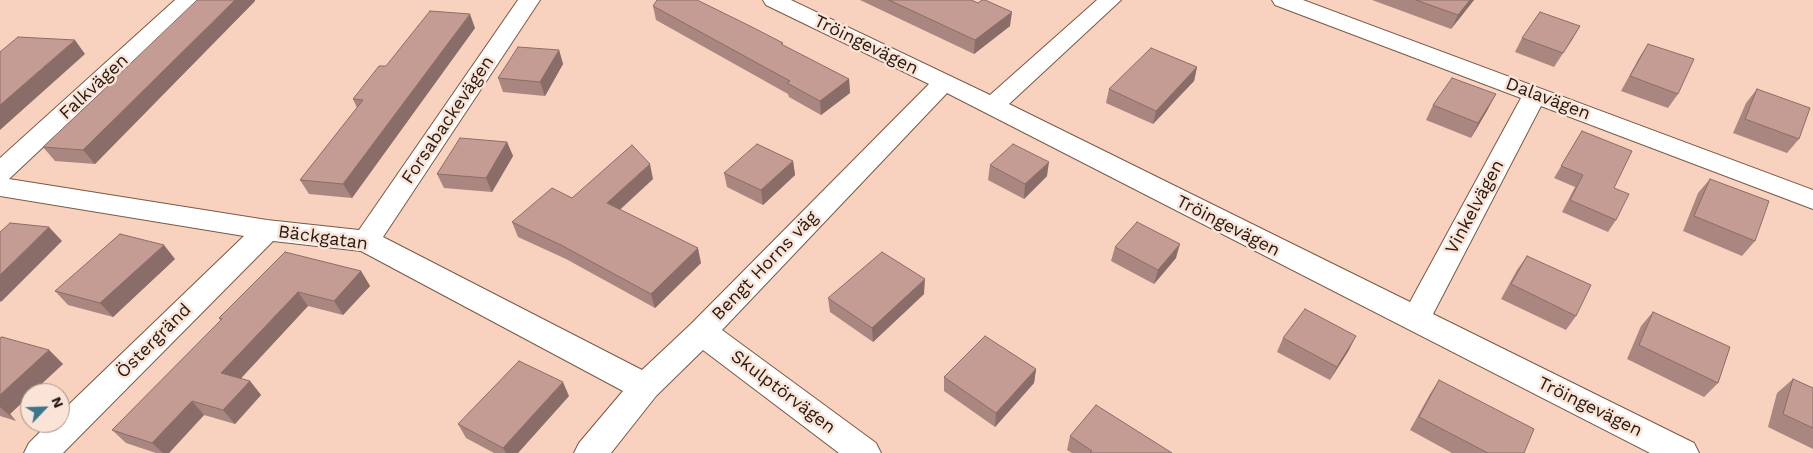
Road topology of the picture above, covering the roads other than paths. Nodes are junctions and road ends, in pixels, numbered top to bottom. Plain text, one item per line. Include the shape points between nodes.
1 (188, 0) edge
2 (529, 0) edge
3 (774, 0) edge
4 (1110, 0) edge
5 (1283, 0) edge
6 (944, 83) junction
7 (1535, 94) junction
8 (992, 106) junction
9 (0, 174) edge
10 (0, 187) edge
11 (1813, 200) edge
12 (267, 230) junction
13 (366, 241) junction
14 (1415, 320) junction
15 (702, 332) junction
16 (645, 387) junction
17 (41, 453) edge
18 (591, 453) edge
19 (864, 453) edge
20 (1682, 453) edge

1 - 9 street, Falkvägen
2 - 13 street, Forsabackevägen
3 - 6 street, Tröingevägen
4 - 8 street
5 - 7 street, Dalavägen
6 - 8 street, Tröingevägen
6 - 15 street, Bengt Horns väg
7 - 11 street, Dalavägen
7 - 14 street, Vinkelvägen
8 - 14 street, Tröingevägen
10 - 12 street, Bäckgatan
12 - 13 street, Bäckgatan
12 - 17 street, Östergränd
13 - 16 street, Bäckgatan
14 - 20 street, Tröingevägen
15 - 16 street, Bengt Horns väg
15 - 19 street, Skulptörvägen
16 - 18 street, Bengt Horns väg

